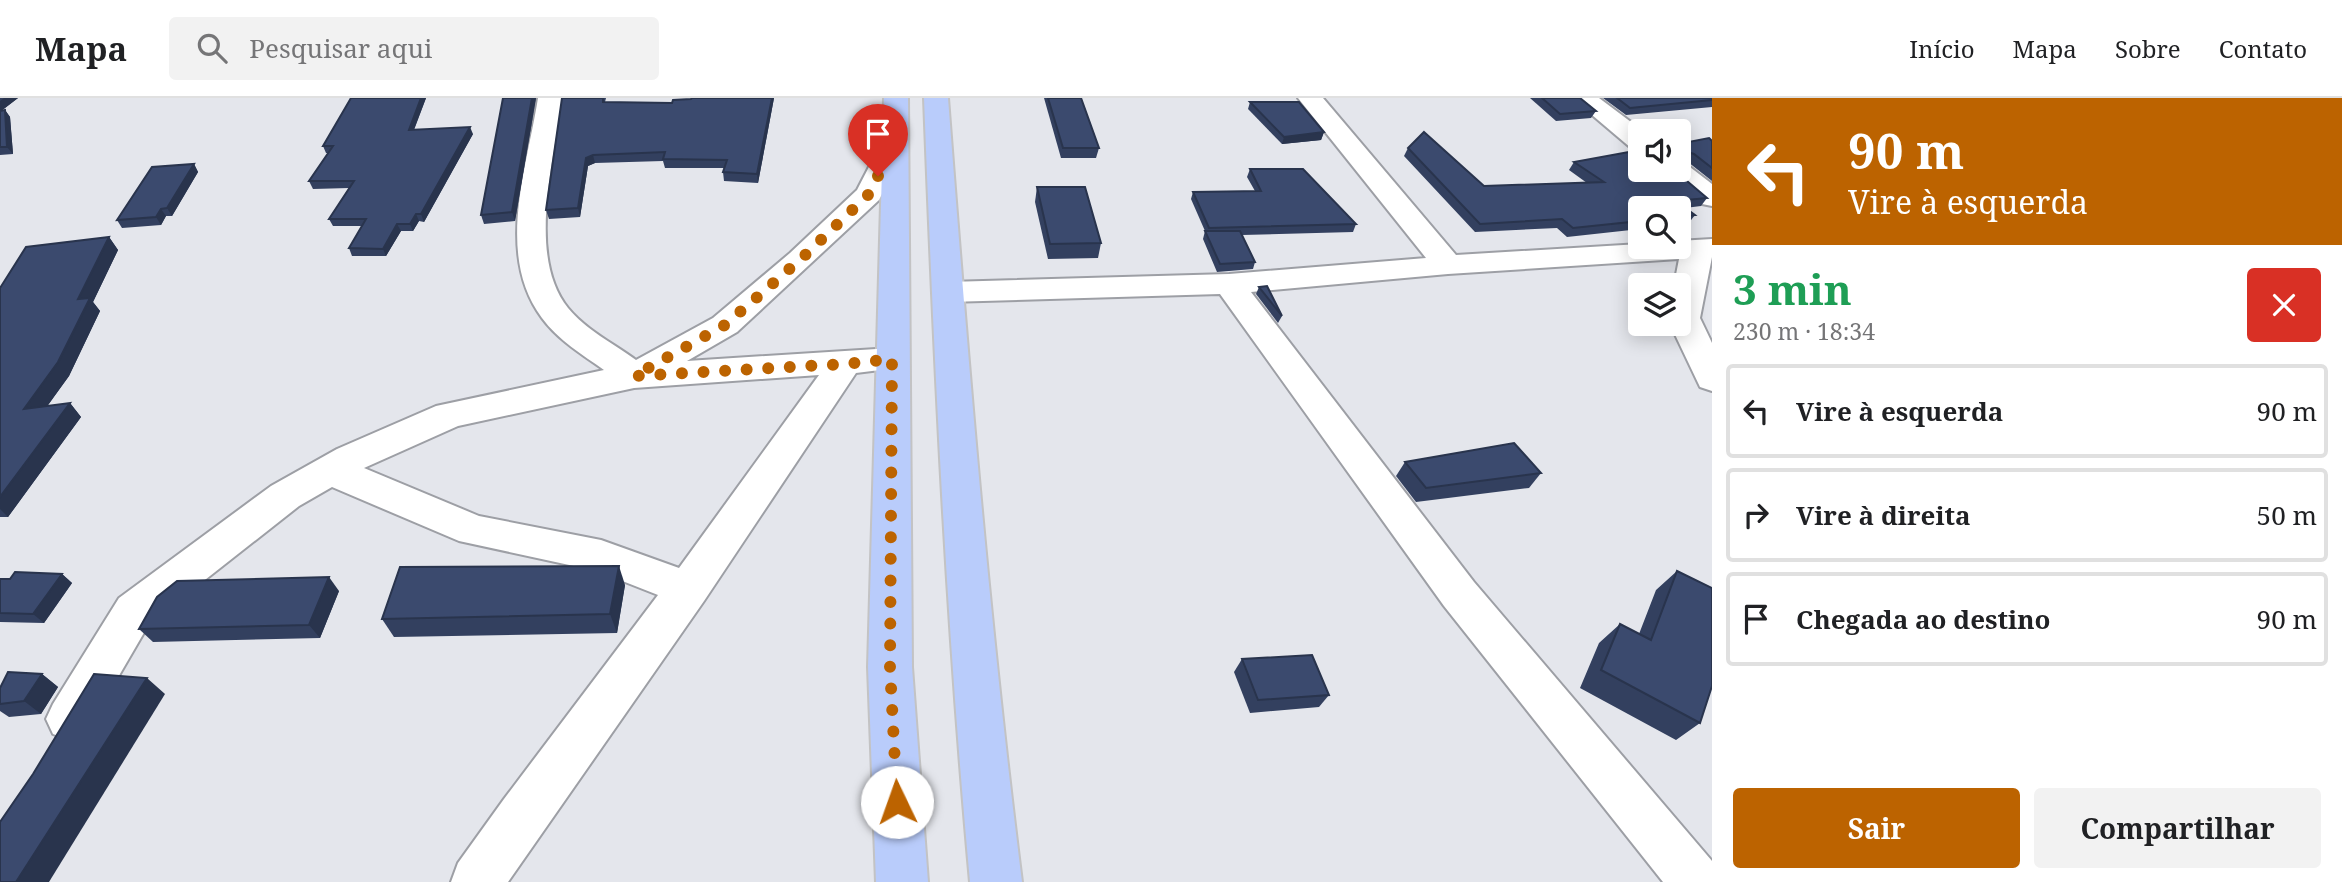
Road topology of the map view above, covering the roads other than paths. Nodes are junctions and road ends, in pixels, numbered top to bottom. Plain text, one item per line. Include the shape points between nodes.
1 (550, 98) edge
2 (896, 98) edge
3 (936, 98) edge
4 (1310, 98) edge
5 (1584, 98) edge
6 (1628, 133) edge
7 (895, 140) junction
8 (1691, 182) edge
9 (1712, 198) edge
10 (1704, 249) edge
11 (1448, 265) junction
12 (1229, 284) junction
13 (948, 292) junction
14 (892, 359) junction
15 (844, 364) junction
16 (634, 376) junction
17 (1712, 379) edge
18 (330, 470) junction
19 (689, 589) junction
20 (51, 749) edge
21 (477, 882) edge
22 (902, 882) edge
23 (996, 882) edge
24 (1696, 882) edge

1 - 16 street via 530,245 535,277 555,313
2 - 7 main road
3 - 13 main road
4 - 11 street
5 - 6 street
7 - 14 main road
7 - 16 street via 869,194 801,259 725,325
8 - 9 street
10 - 11 street
10 - 17 street via 1684,318
11 - 12 street
12 - 13 street
12 - 24 street via 1459,594
13 - 23 main road via 975,692
14 - 15 street
14 - 22 main road via 890,667
15 - 16 street
15 - 19 street
16 - 18 street via 449,415
18 - 19 street via 473,530 601,556
18 - 20 street via 285,496 134,611
19 - 21 street via 561,758

